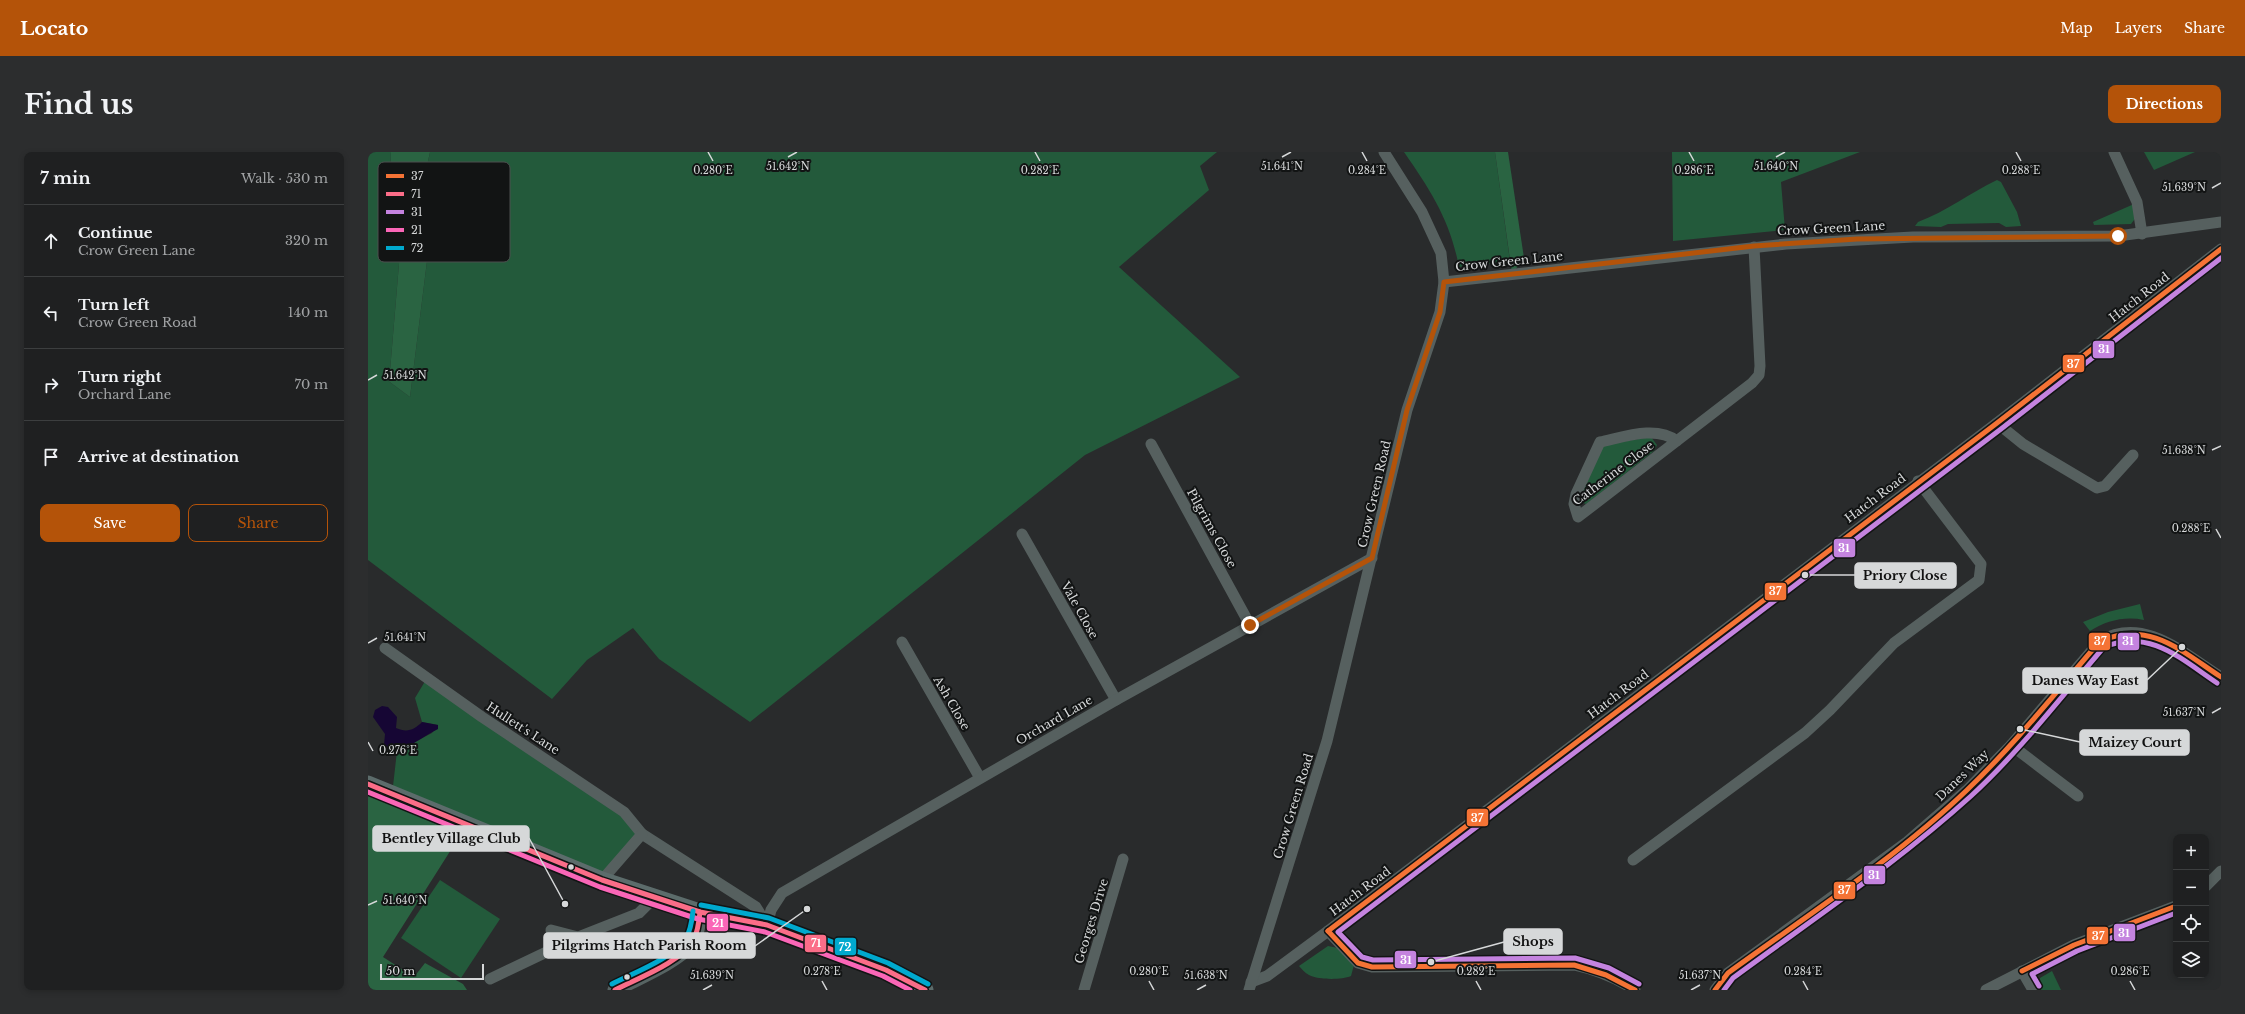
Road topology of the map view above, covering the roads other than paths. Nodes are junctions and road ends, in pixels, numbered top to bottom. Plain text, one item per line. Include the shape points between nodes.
1 (1384, 152) edge
2 (2114, 152) edge
3 (2221, 222) edge
4 (2142, 234) junction
5 (1754, 246) junction
6 (2221, 249) edge
7 (1444, 282) junction
8 (1997, 424) junction
9 (1677, 441) junction
10 (1152, 444) dead end
11 (2133, 455) dead end
12 (1918, 481) junction
13 (1022, 534) dead end
14 (1372, 558) junction
15 (1250, 625) junction
16 (902, 642) dead end
17 (385, 648) dead end
18 (2221, 677) edge
19 (1116, 700) junction
20 (2011, 745) junction
21 (980, 778) junction
22 (368, 784) edge
23 (2078, 796) dead end
24 (642, 834) junction
25 (1124, 859) dead end
26 (1633, 860) dead end
27 (2221, 871) edge
28 (602, 880) junction
29 (2209, 883) edge
30 (654, 898) junction
31 (2173, 907) edge
32 (700, 912) junction
33 (767, 924) junction
34 (551, 930) dead end
35 (1328, 932) junction
36 (578, 937) junction
37 (2022, 970) junction
38 (490, 979) dead end
39 (1250, 986) edge
40 (615, 990) edge
41 (925, 990) edge
42 (1084, 990) edge
43 (1635, 990) edge
44 (1715, 990) edge
45 (1986, 990) edge
46 (2033, 990) edge

1 - 7 street, Crow Green Road via 1422,212 1442,253
2 - 4 street via 2137,202
3 - 4 street, Crow Green Lane
4 - 5 street, Crow Green Lane via 2086,237 1857,239
5 - 7 street, Crow Green Lane
5 - 9 street, Catherine Close via 1759,375
6 - 8 street, Hatch Road
7 - 14 street, Crow Green Road via 1440,312 1407,410
8 - 11 street via 2023,444 2096,488 2105,486
8 - 12 street, Hatch Road
9 - 9 street, Catherine Close via 1584,513 1578,517 1574,504 1576,494 1600,442 1652,433 1669,435
10 - 15 street, Pilgrims Close
12 - 26 street via 1981,564 1980,580 1894,643 1830,710 1793,742
12 - 35 street, Hatch Road
13 - 19 street, Vale Close
14 - 15 street, Orchard Lane
14 - 39 street, Crow Green Road via 1327,741
15 - 19 street, Orchard Lane
16 - 21 street, Ash Close
17 - 24 street, Hullett's Lane via 482,717 624,812
18 - 20 street, Danes Way via 2157,637 2133,631 2115,633 2093,647
19 - 21 street, Orchard Lane
20 - 23 street
20 - 44 street, Danes Way via 1967,790 1907,842 1728,973
21 - 33 street, Orchard Lane via 782,893 771,910
22 - 28 main road
24 - 28 street
24 - 33 street, Hullett's Lane via 756,907
25 - 42 street, Georges Drive
27 - 29 street
28 - 30 main road
30 - 32 main road
30 - 36 street via 639,913
31 - 37 street via 2074,945
32 - 33 main road
32 - 40 street via 697,932 682,954
33 - 41 main road via 874,965
34 - 36 street
35 - 39 street, Hatch Road
35 - 43 street via 1358,963 1372,967 1574,965 1596,970
36 - 38 street
37 - 45 street
37 - 46 street

